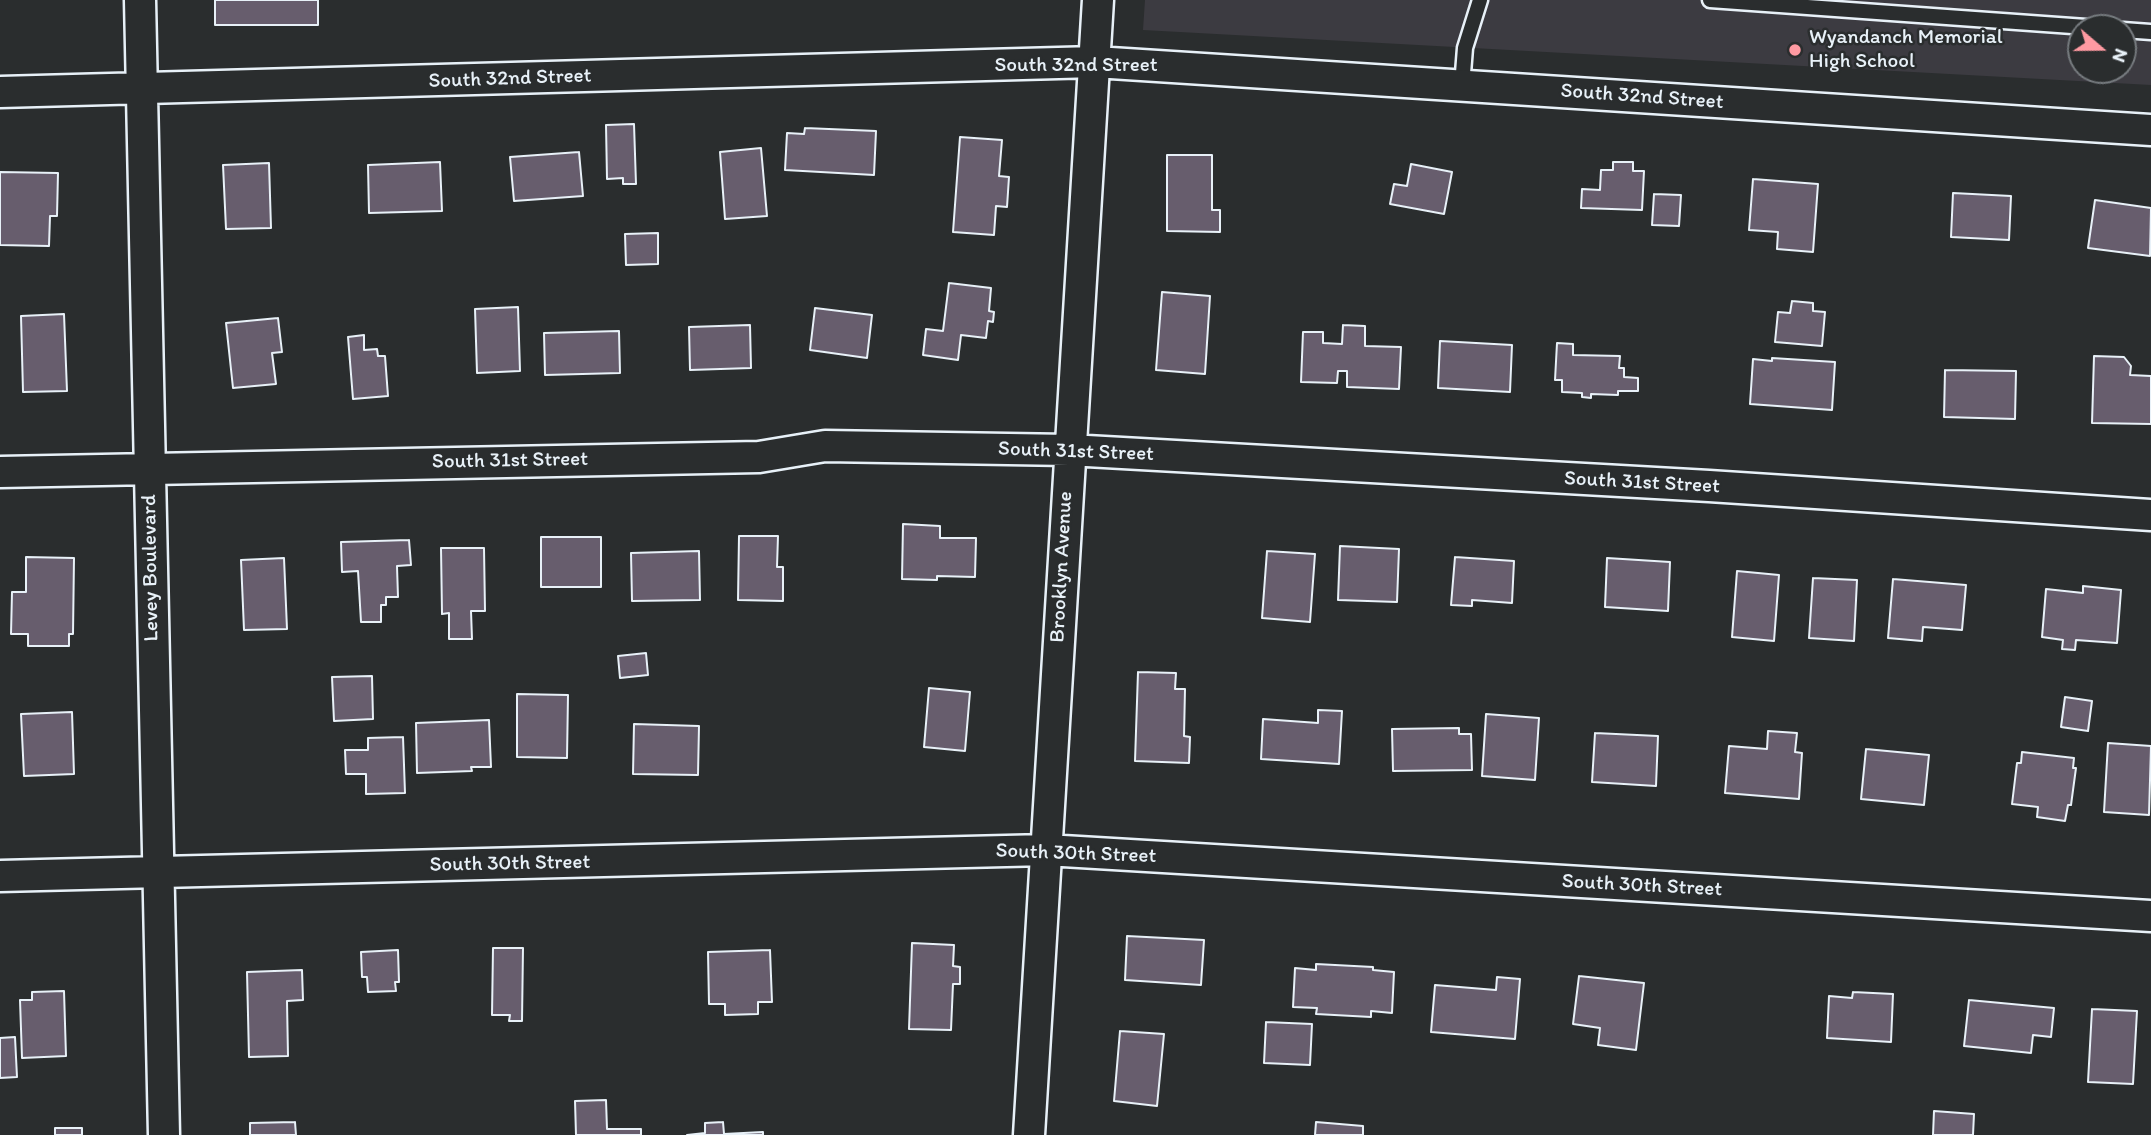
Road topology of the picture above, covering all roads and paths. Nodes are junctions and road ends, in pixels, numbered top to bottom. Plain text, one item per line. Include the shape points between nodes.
1 (140, 0) edge
2 (1098, 0) edge
3 (1480, 0) edge
4 (1710, 0) edge
5 (2067, 26) edge
6 (1095, 62) junction
7 (1462, 86) junction
8 (142, 89) junction
9 (0, 92) edge
10 (2151, 130) edge
11 (1069, 450) junction
12 (149, 468) junction
13 (0, 472) edge
14 (2151, 515) edge
15 (1046, 850) junction
16 (158, 873) junction
17 (0, 876) edge
18 (2151, 916) edge
19 (164, 1135) edge
20 (1029, 1135) edge

1 - 8 street, Levey Boulevard
2 - 6 street, Brooklyn Avenue
3 - 7 lane via 1465,48
4 - 5 lane
6 - 7 street, South 32nd Street
6 - 8 street, South 32nd Street
6 - 11 street, Brooklyn Avenue
7 - 10 street, South 32nd Street
8 - 9 street, South 32nd Street
8 - 12 street, Levey Boulevard
11 - 12 street, South 31st Street via 825,446 759,457
11 - 14 street, South 31st Street
11 - 15 street, Brooklyn Avenue
12 - 13 street, South 31st Street
12 - 16 street, Levey Boulevard
15 - 16 street, South 30th Street
15 - 18 street, South 30th Street
15 - 20 street, Brooklyn Avenue
16 - 17 street, South 30th Street
16 - 19 street, Levey Boulevard

